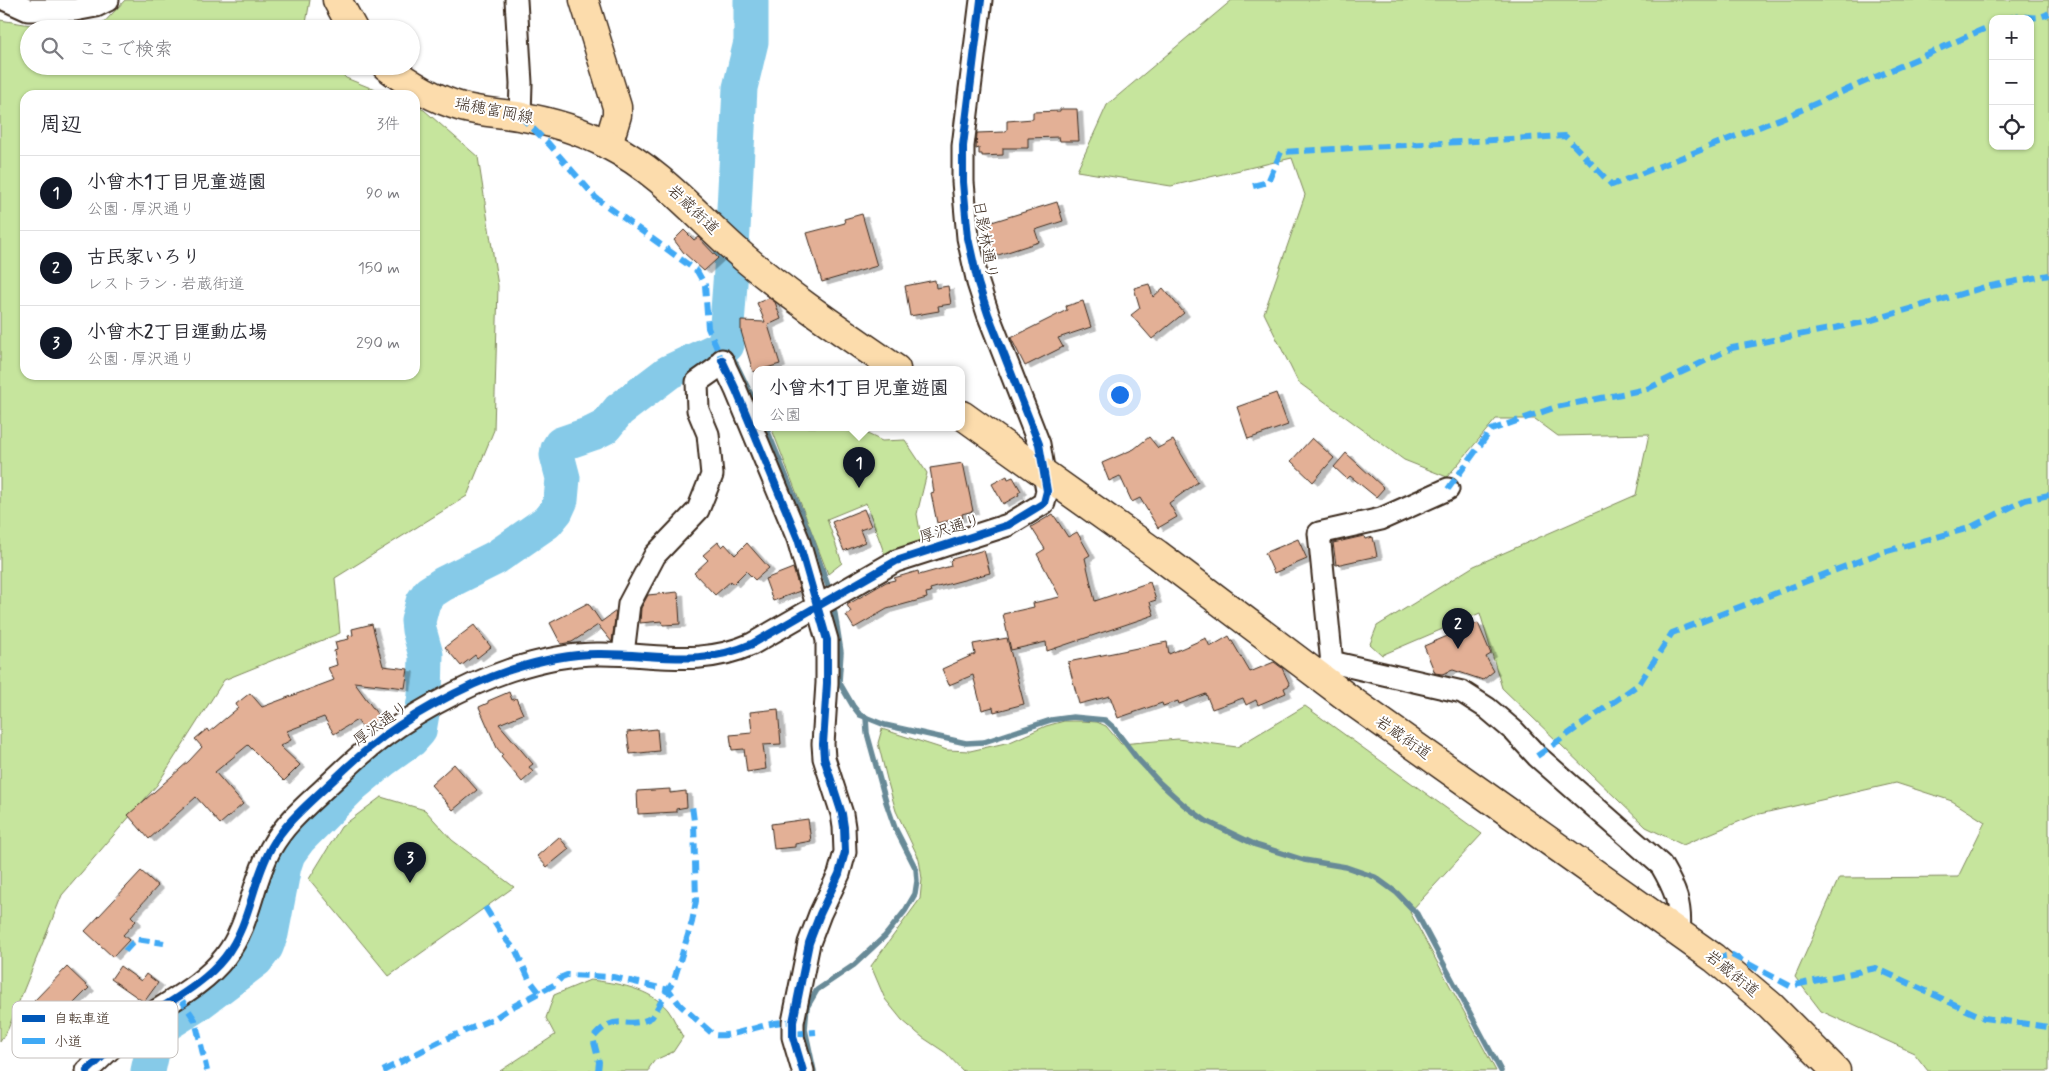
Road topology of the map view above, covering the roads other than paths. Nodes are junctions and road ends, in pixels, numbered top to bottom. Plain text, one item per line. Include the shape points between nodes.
1 (6, 0) edge
2 (108, 0) edge
3 (337, 0) edge
4 (516, 0) edge
5 (584, 0) edge
6 (981, 0) edge
7 (348, 20) edge
8 (399, 75) edge
9 (520, 116) junction
10 (608, 145) junction
11 (892, 366) edge
12 (965, 417) edge
13 (1043, 474) junction
14 (1448, 489) dead end
15 (825, 602) junction
16 (622, 654) junction
17 (1324, 669) junction
18 (1679, 933) junction
19 (172, 1001) edge
20 (101, 1058) edge
21 (87, 1071) edge
22 (803, 1071) edge
23 (1836, 1071) edge

1 - 2 street via 28,10 75,10
3 - 7 main road
4 - 9 street
5 - 10 main road via 617,107
6 - 13 street, 日影林通り via 963,146 968,238 988,314 1039,444
8 - 9 main road, 瑞穂富岡線 via 421,90 453,104
9 - 10 main road, 瑞穂富岡線 via 575,130
10 - 11 main road, 岩蔵街道 via 660,179 748,261
12 - 13 main road, 岩蔵街道
13 - 15 street, 厚沢通り via 1047,499 1031,512 986,533 896,561
13 - 17 main road, 岩蔵街道
14 - 17 street via 1381,520 1318,533
15 - 16 street, 厚沢通り via 752,644 722,655 680,659
15 - 16 street via 810,576 798,539 723,362 697,382 698,410 708,434 712,475 698,510 655,555 629,604
15 - 22 street via 828,655 822,733 824,758 842,814 845,841 843,864 809,943 792,1022
16 - 19 street, 厚沢通り via 576,654 510,670 406,721 369,748 284,828 264,861 242,929 230,949 200,982
17 - 18 main road, 岩蔵街道
17 - 18 street via 1340,664 1462,692 1487,708 1661,865 1671,881 1681,914
18 - 23 main road, 岩蔵街道 via 1753,990
20 - 21 street, 厚沢通り

